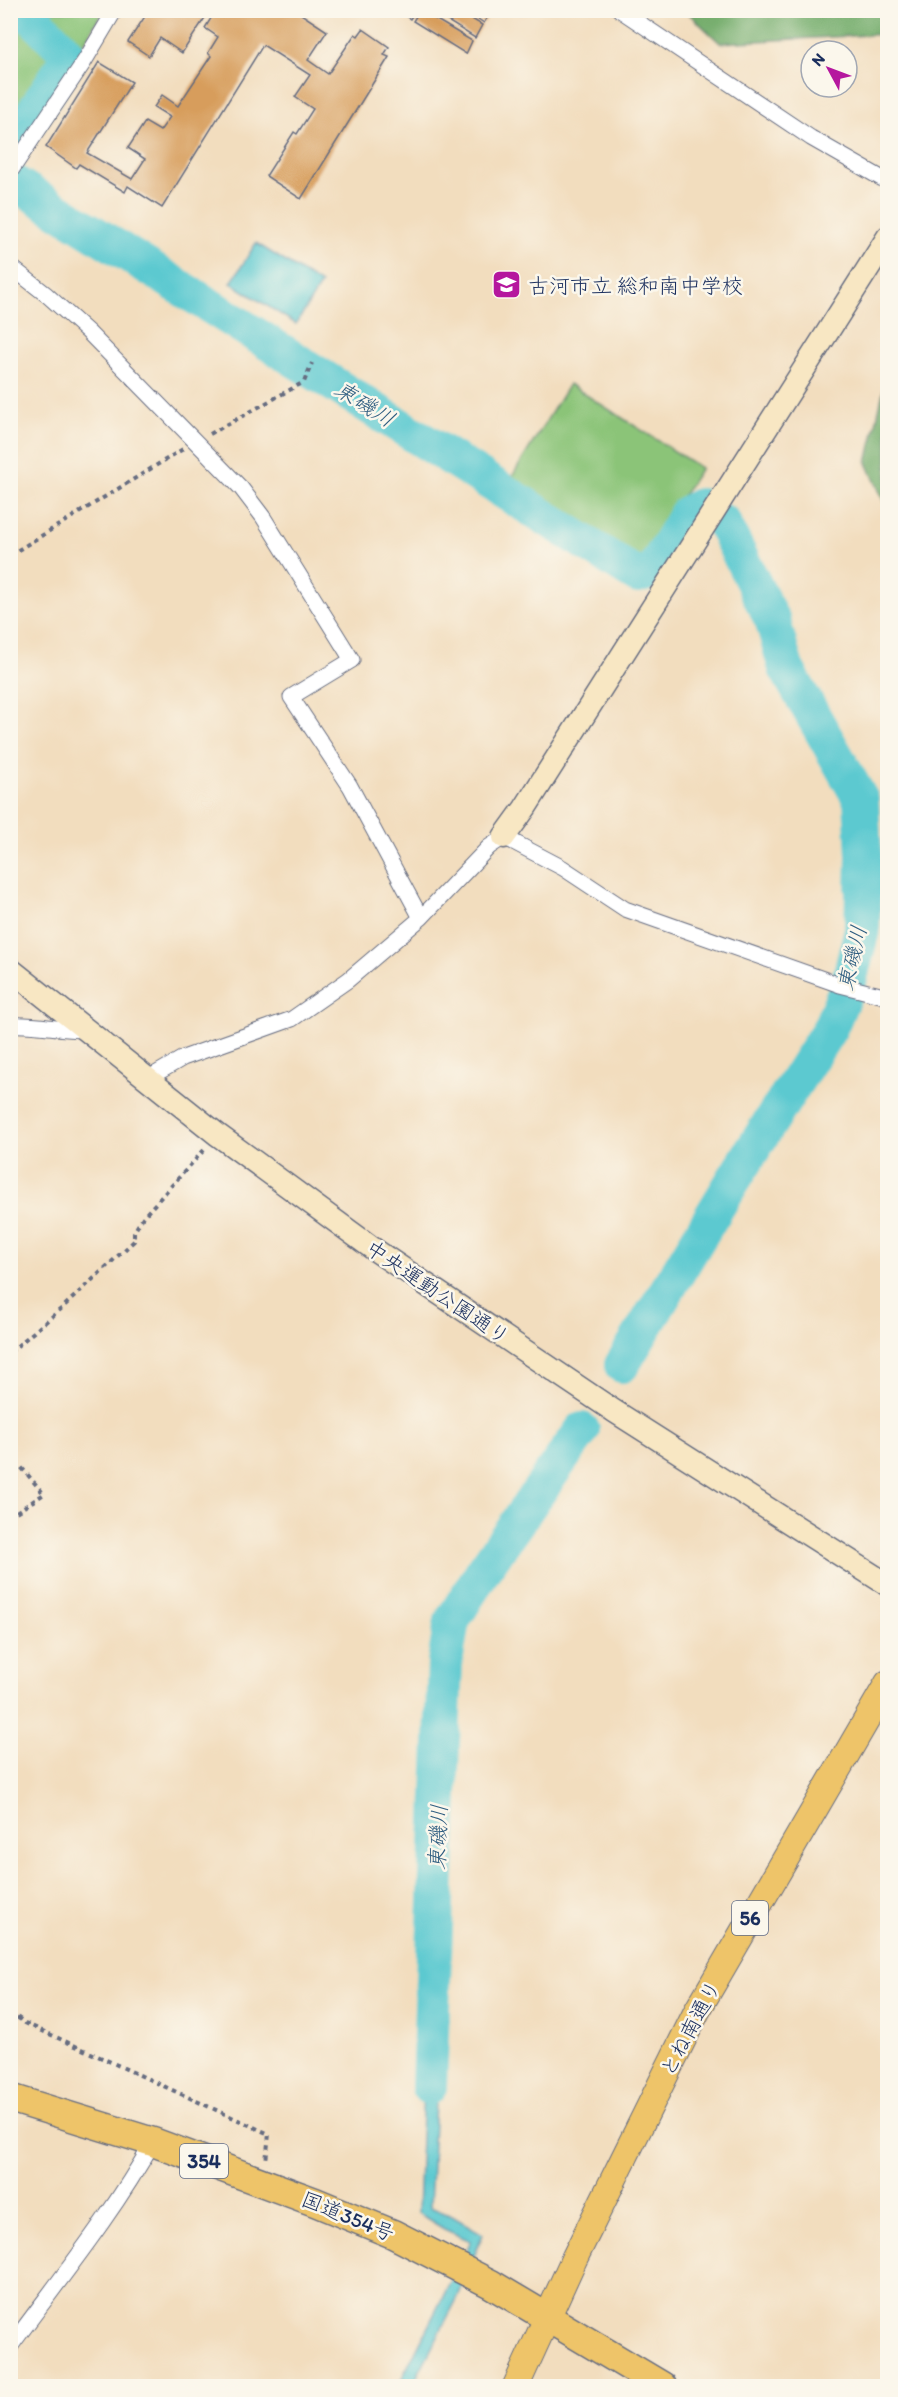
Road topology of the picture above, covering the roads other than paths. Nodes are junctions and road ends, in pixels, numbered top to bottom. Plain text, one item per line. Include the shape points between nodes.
1 (115, 10) edge
2 (621, 10) edge
3 (10, 172) edge
4 (888, 182) edge
5 (888, 237) edge
6 (10, 266) edge
7 (504, 837) junction
8 (421, 918) junction
9 (10, 969) edge
10 (888, 997) edge
11 (10, 1025) edge
12 (88, 1030) junction
13 (147, 1079) junction
14 (888, 1585) edge
15 (888, 1683) edge
16 (10, 2098) edge
17 (153, 2142) junction
18 (546, 2317) junction
19 (10, 2347) edge
20 (516, 2386) edge
21 (662, 2386) edge

1 - 3 street
2 - 4 street via 811,138
5 - 7 street
6 - 8 street via 88,332 242,488 263,517 352,660 291,697 350,786
7 - 8 street via 489,847
7 - 10 street via 563,868 625,909 840,985
8 - 13 street via 348,980 292,1019 183,1058
9 - 12 street, 中央運動公園通り
11 - 12 street
12 - 13 street, 中央運動公園通り
13 - 14 street, 中央運動公園通り via 375,1250 614,1410
15 - 18 main road, とね南通り / 56 via 697,2011
16 - 17 highway, 国道354号 / 354
17 - 18 highway, 国道354号 / 354 via 393,2234
17 - 19 street
18 - 20 main road, とね南通り / 56
18 - 21 highway, 国道354号 / 354

